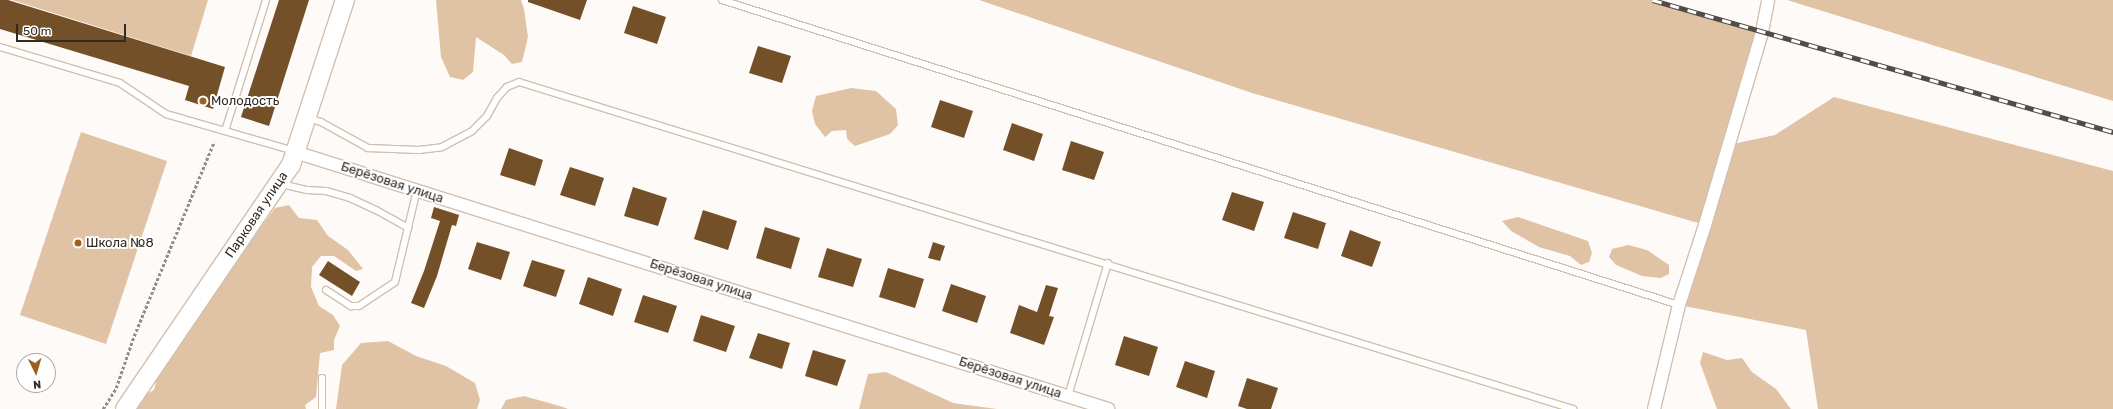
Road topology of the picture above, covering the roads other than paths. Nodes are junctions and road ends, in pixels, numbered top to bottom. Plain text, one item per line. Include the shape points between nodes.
1 (266, 0) edge
2 (345, 0) edge
3 (722, 0) edge
4 (1768, 0) edge
5 (0, 47) edge
6 (306, 117) junction
7 (225, 131) junction
8 (295, 152) junction
9 (278, 183) junction
10 (417, 190) junction
11 (408, 228) junction
12 (1108, 263) junction
13 (326, 290) dead end
14 (1679, 305) junction
15 (322, 378) dead end
16 (1068, 396) junction
17 (125, 409) edge
18 (322, 409) edge
19 (1108, 409) edge
20 (1573, 409) edge
21 (1654, 409) edge

1 - 7 lane
2 - 6 street, Парковая улица
3 - 14 lane
4 - 14 street via 1762,32
5 - 7 lane via 120,83 166,114
6 - 8 street, Парковая улица
6 - 12 lane via 321,122 368,148 419,150 442,147 472,131 487,116 506,87 520,82
7 - 8 lane
8 - 9 street, Парковая улица via 291,164
8 - 10 street, Берёзовая улица
9 - 11 lane via 350,198
9 - 17 street, Парковая улица
10 - 11 lane
10 - 16 street, Берёзовая улица
11 - 13 lane via 395,282 359,306 351,306
12 - 16 lane
12 - 20 lane
14 - 21 street
15 - 18 lane
16 - 19 street, Берёзовая улица

